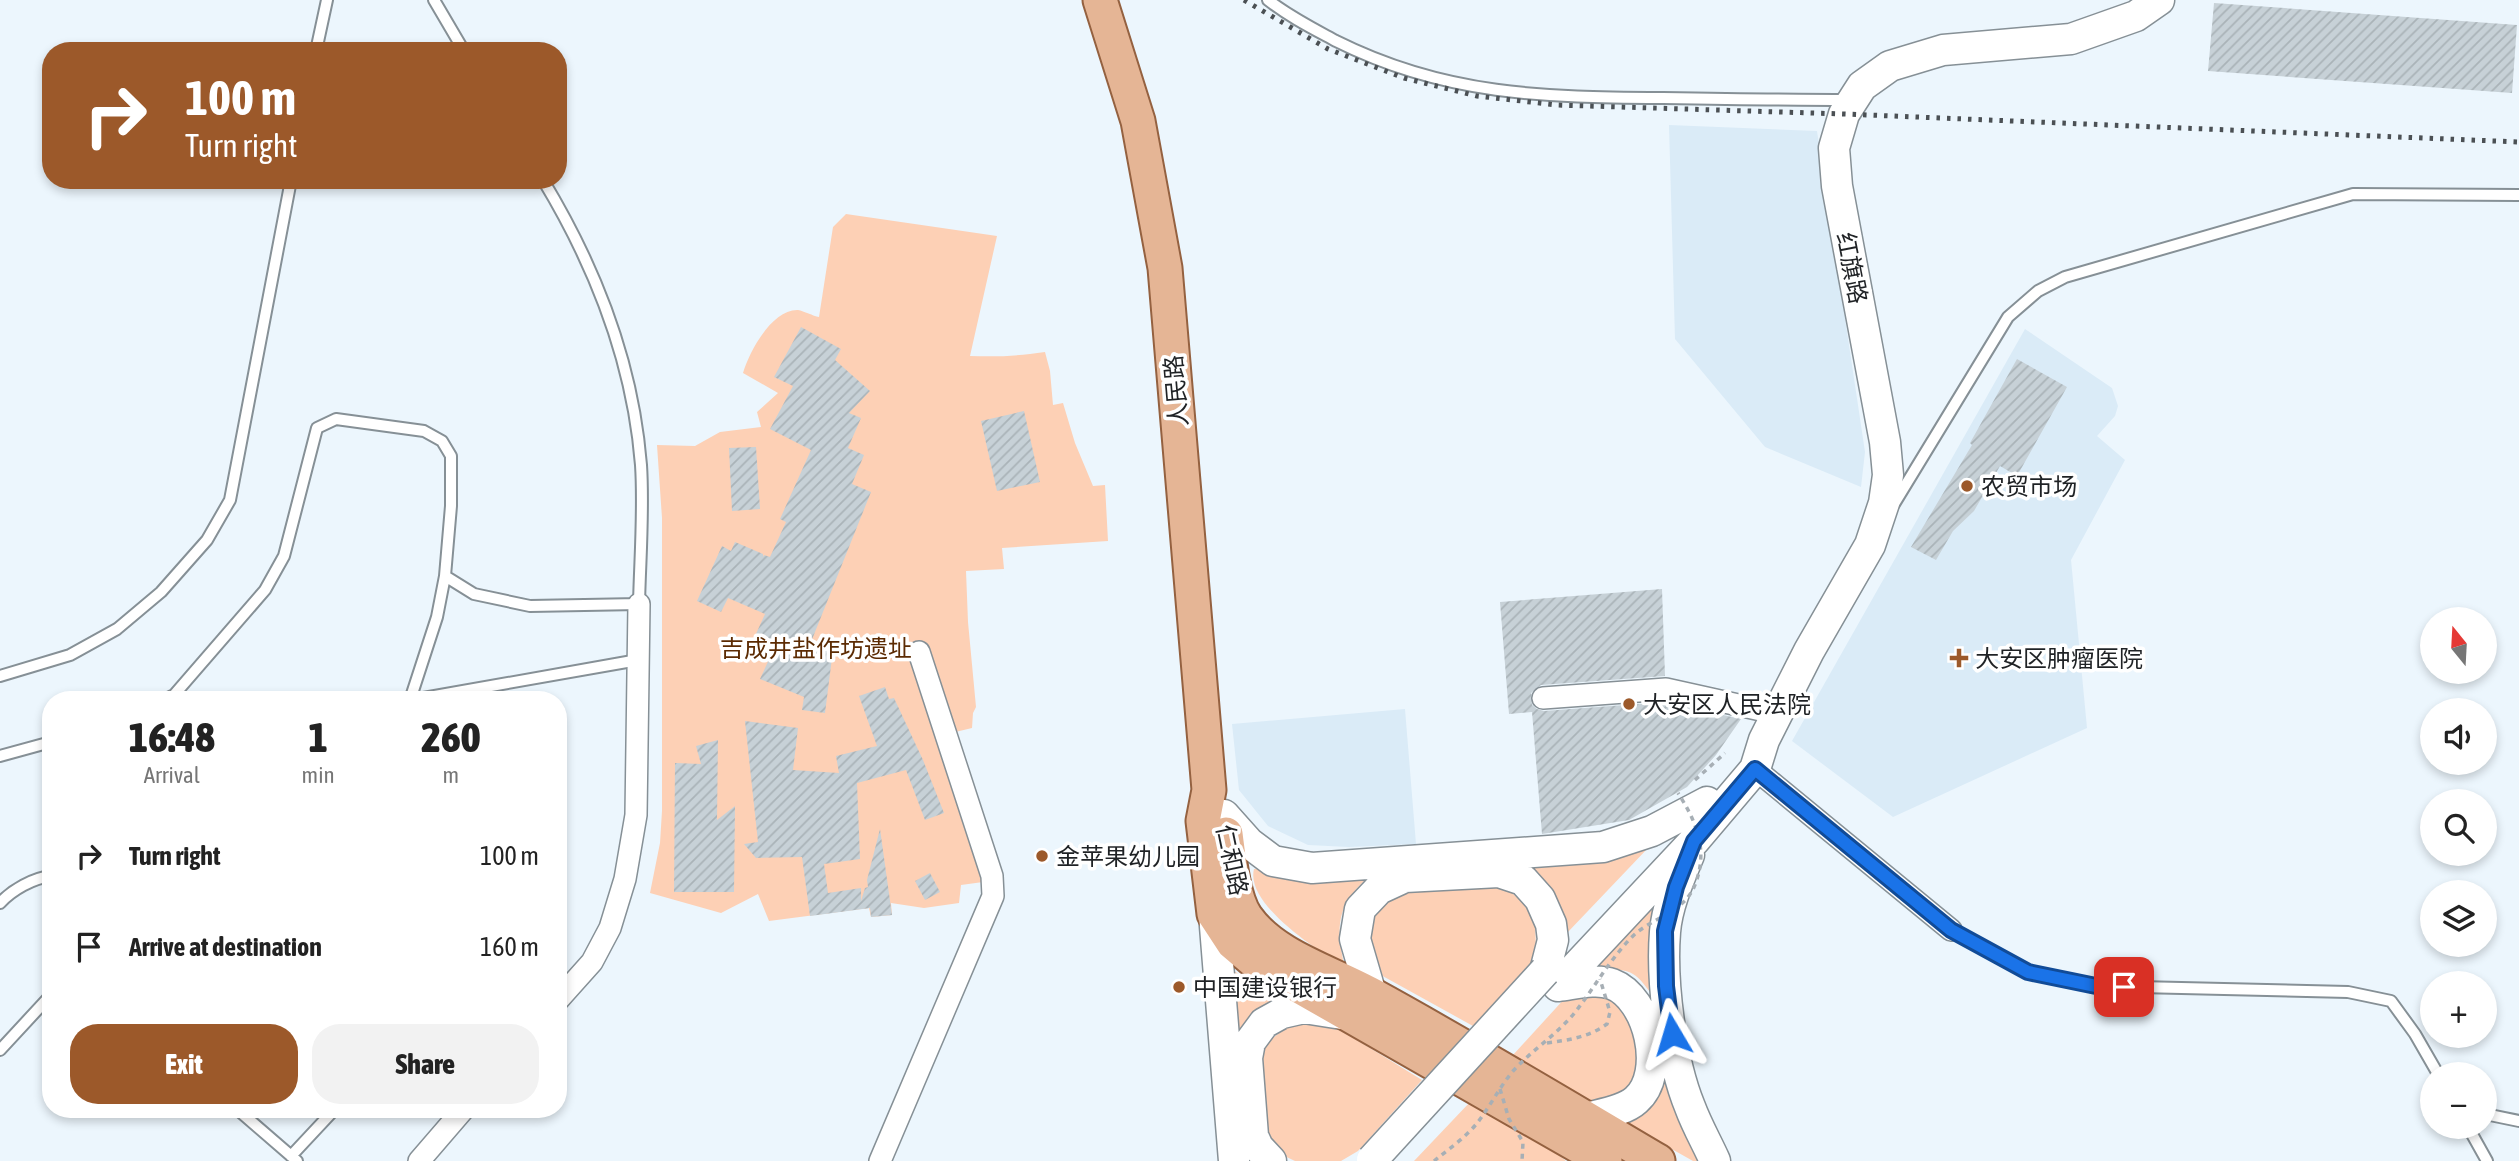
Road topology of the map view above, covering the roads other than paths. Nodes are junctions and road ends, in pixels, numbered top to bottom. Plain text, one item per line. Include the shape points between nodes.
1 (327, 0) edge
2 (434, 0) edge
3 (1100, 0) edge
4 (1268, 0) edge
5 (2159, 0) edge
6 (318, 42) edge
7 (459, 42) edge
8 (1853, 100) junction
9 (289, 189) edge
10 (547, 189) edge
11 (2519, 195) edge
12 (1870, 545) junction
13 (445, 576) junction
14 (639, 604) junction
15 (919, 652) dead end
16 (638, 660) junction
17 (0, 676) edge
18 (177, 691) edge
19 (414, 691) edge
20 (462, 691) edge
21 (1543, 698) dead end
22 (1779, 714) junction
23 (1764, 740) junction
24 (42, 744) edge
25 (0, 756) edge
26 (1755, 769) junction
27 (1707, 802) junction
28 (1217, 803) junction
29 (1694, 841) junction
30 (42, 877) edge
31 (0, 904) edge
32 (1214, 914) junction
33 (1951, 930) joint
34 (1552, 978) junction
35 (567, 990) edge
36 (1362, 1004) junction
37 (42, 1005) edge
38 (0, 1050) edge
39 (2431, 1062) edge
40 (2497, 1116) edge
41 (247, 1118) edge
42 (327, 1118) edge
43 (456, 1118) edge
44 (2519, 1121) edge
45 (2475, 1139) edge
46 (1580, 1140) edge
47 (294, 1159) edge
48 (419, 1161) edge
49 (880, 1161) edge
50 (1234, 1161) edge
51 (1271, 1161) edge
52 (1372, 1161) edge
53 (1396, 1161) edge
54 (1605, 1161) edge
55 (1658, 1161) edge
56 (1715, 1161) edge
57 (2487, 1161) edge

1 - 6 lane
2 - 7 lane
3 - 28 main road, 人民路 via 1139,121 1165,268
4 - 8 lane via 1291,18 1361,53 1422,76 1486,89 1561,97
5 - 8 main road, 红旗路 via 2136,16 2071,38 1943,50 1890,66 1862,86
8 - 12 main road, 红旗路 via 1834,148 1888,475
9 - 17 lane via 230,500 207,540 161,592 117,629 70,655
10 - 14 lane via 589,264 629,379 641,466
11 - 12 lane via 2353,194 2065,277 2038,291 2008,317
12 - 22 main road, 红旗路
13 - 14 lane via 474,594 530,606
13 - 18 lane via 452,456 442,442 424,431 335,419 317,428 284,555 265,590
13 - 19 lane
14 - 16 street
15 - 49 street via 992,876 993,896
16 - 20 lane
16 - 35 street via 635,815 625,879 610,928 592,962
21 - 22 street via 1666,688
22 - 23 main road, 红旗路
23 - 26 main road
23 - 27 main road
24 - 25 lane
26 - 29 main road
26 - 33 street
27 - 28 main road via 1652,831 1603,848 1312,868 1273,861 1249,844
27 - 34 main road
28 - 32 main road, 仁和路 via 1203,821
28 - 36 main road, 仁和路 via 1245,915 1265,936
29 - 34 main road
29 - 56 main road via 1665,931 1666,986 1675,1058 1689,1107
30 - 31 lane
32 - 36 main road, 仁和路 via 1233,943 1253,960
32 - 50 main road
33 - 39 lane via 2028,972 2096,986 2348,992 2391,1001
34 - 36 main road via 1551,924 1540,899 1523,880 1499,872 1405,877 1379,889 1360,909 1354,939
34 - 46 main road via 1611,984 1628,995 1639,1009 1652,1052 1647,1087 1635,1101
34 - 52 main road, bridge
34 - 53 main road
36 - 46 main road, 仁和路
36 - 51 main road via 1282,1013 1264,1023 1250,1042 1247,1058 1254,1136
37 - 38 lane
40 - 44 lane
41 - 47 lane
42 - 47 lane
43 - 48 street
45 - 57 lane
46 - 54 main road, 仁和路
46 - 55 main road, 仁和路

